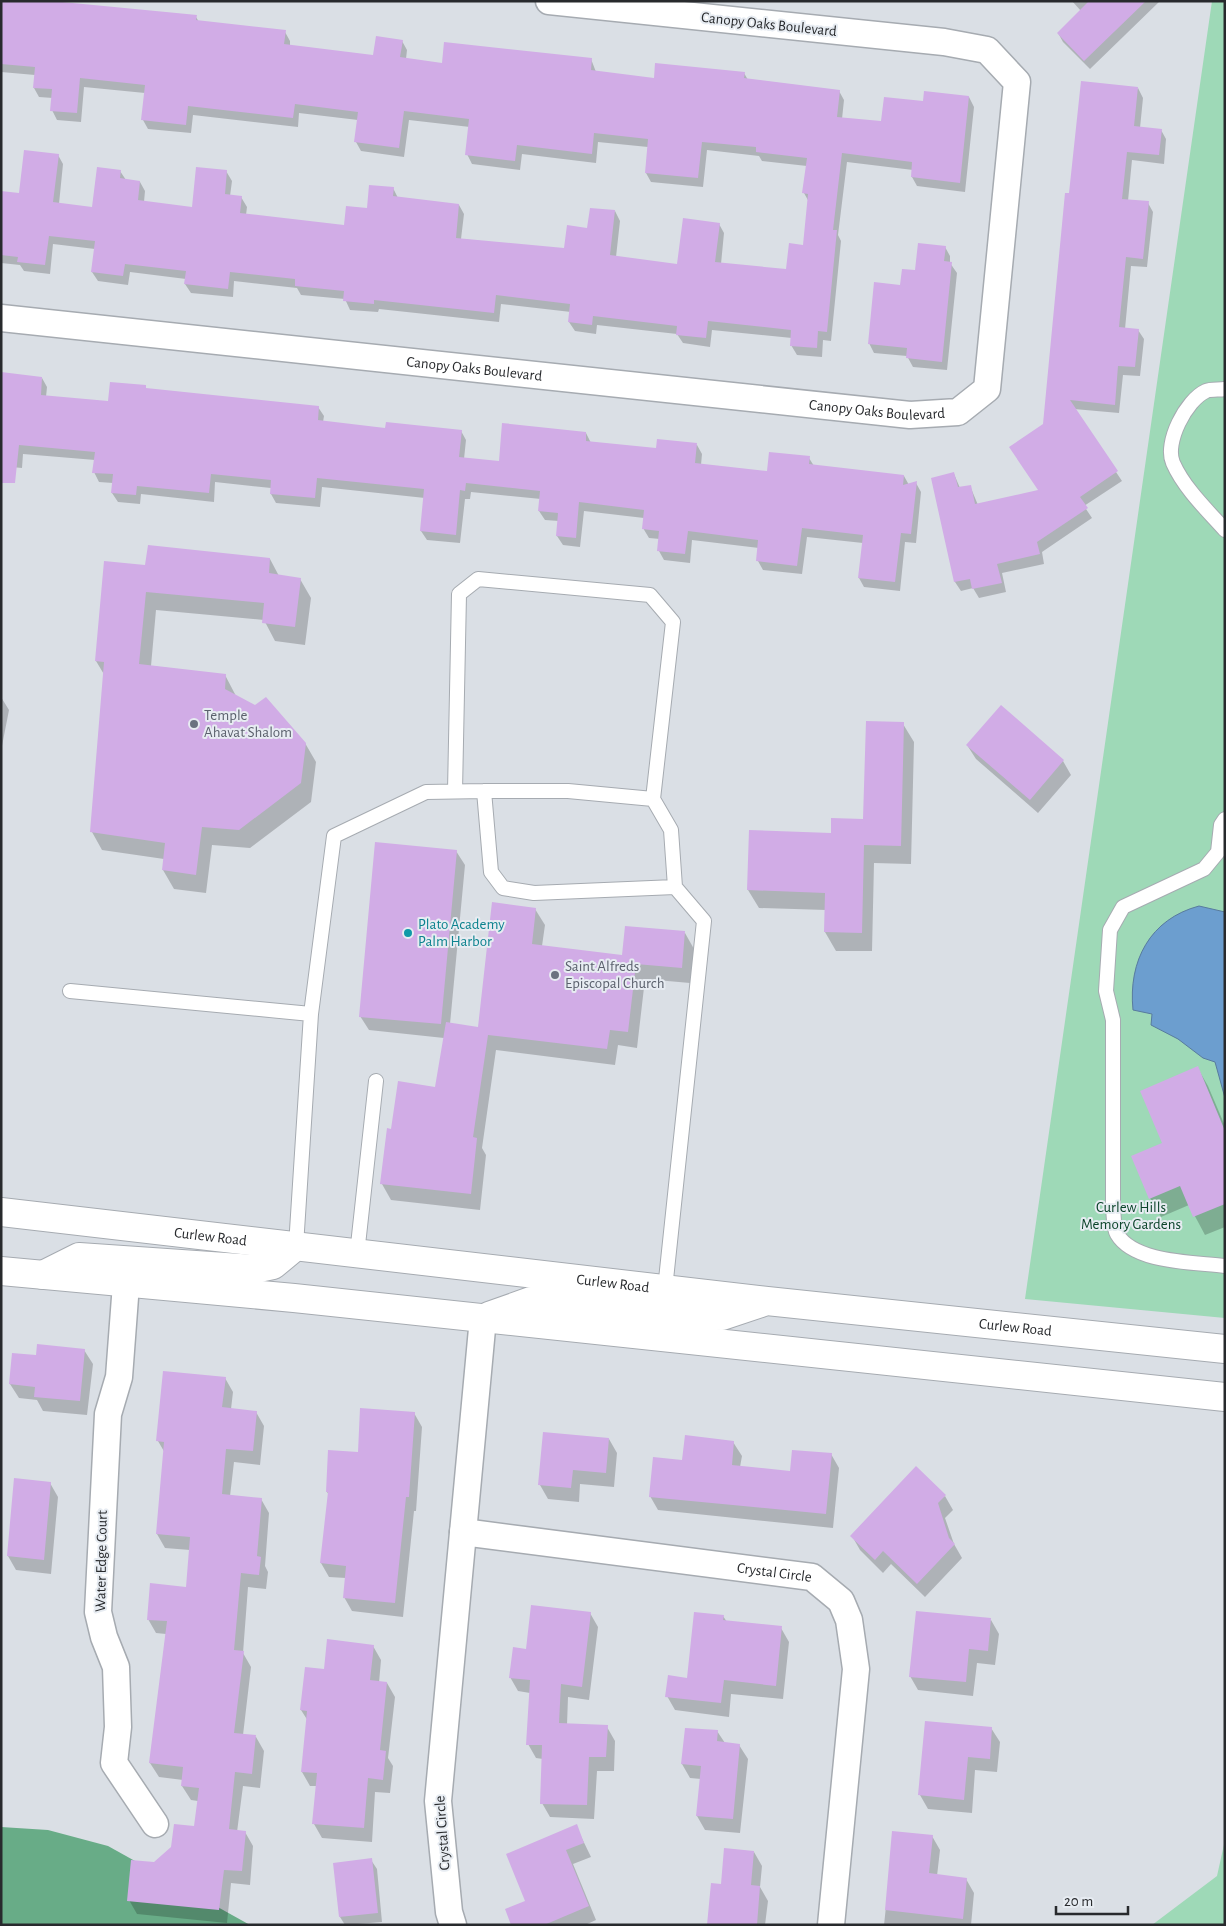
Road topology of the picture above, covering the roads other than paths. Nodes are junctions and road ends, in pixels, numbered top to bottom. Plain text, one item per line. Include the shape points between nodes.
1 (549, 1) edge
2 (1, 318) edge
3 (1225, 389) edge
4 (1225, 530) edge
5 (455, 791) junction
6 (484, 791) junction
7 (653, 799) junction
8 (1225, 819) edge
9 (1221, 857) edge
10 (675, 887) junction
11 (70, 991) dead end
12 (311, 1014) junction
13 (376, 1081) dead end
14 (3, 1213) edge
15 (296, 1246) junction
16 (357, 1254) junction
17 (1225, 1266) edge
18 (1, 1271) edge
19 (43, 1275) junction
20 (126, 1284) junction
21 (665, 1289) junction
22 (767, 1301) junction
23 (483, 1318) junction
24 (1225, 1349) edge
25 (1225, 1397) edge
26 (463, 1532) junction
27 (155, 1824) dead end
28 (453, 1925) edge
29 (831, 1925) edge

1 - 2 street, Canopy Oaks Boulevard via 944,42 987,50 1017,82 987,390 958,412 910,415
3 - 4 lane via 1205,391 1181,414 1172,440 1172,462 1196,498
5 - 6 lane
5 - 7 lane via 459,594 478,579 650,595 673,622
5 - 12 lane via 426,792 334,836
6 - 7 lane via 568,791
6 - 10 lane via 491,872 502,888 534,893
7 - 10 lane via 671,830
8 - 9 lane via 1221,825
9 - 17 lane via 1204,870 1123,907 1110,930 1106,990 1113,1020 1113,1207 1116,1233 1132,1250 1153,1257
10 - 21 lane via 704,921
11 - 12 lane
12 - 15 lane
13 - 16 lane
14 - 15 main road, Curlew Road
15 - 16 main road, Curlew Road
15 - 19 main road via 273,1265 254,1269 79,1257
16 - 21 main road, Curlew Road
18 - 19 main road
19 - 20 main road
20 - 23 main road
20 - 27 street, Water Edge Court via 118,1377 108,1414 98,1612 116,1667 118,1727 114,1763
21 - 22 main road, Curlew Road
22 - 23 main road via 722,1316 531,1301
22 - 24 main road, Curlew Road
23 - 25 main road
23 - 26 street, Crystal Circle
26 - 28 street, Crystal Circle via 438,1801
26 - 29 street, Crystal Circle via 812,1577 841,1602 849,1620 856,1669

